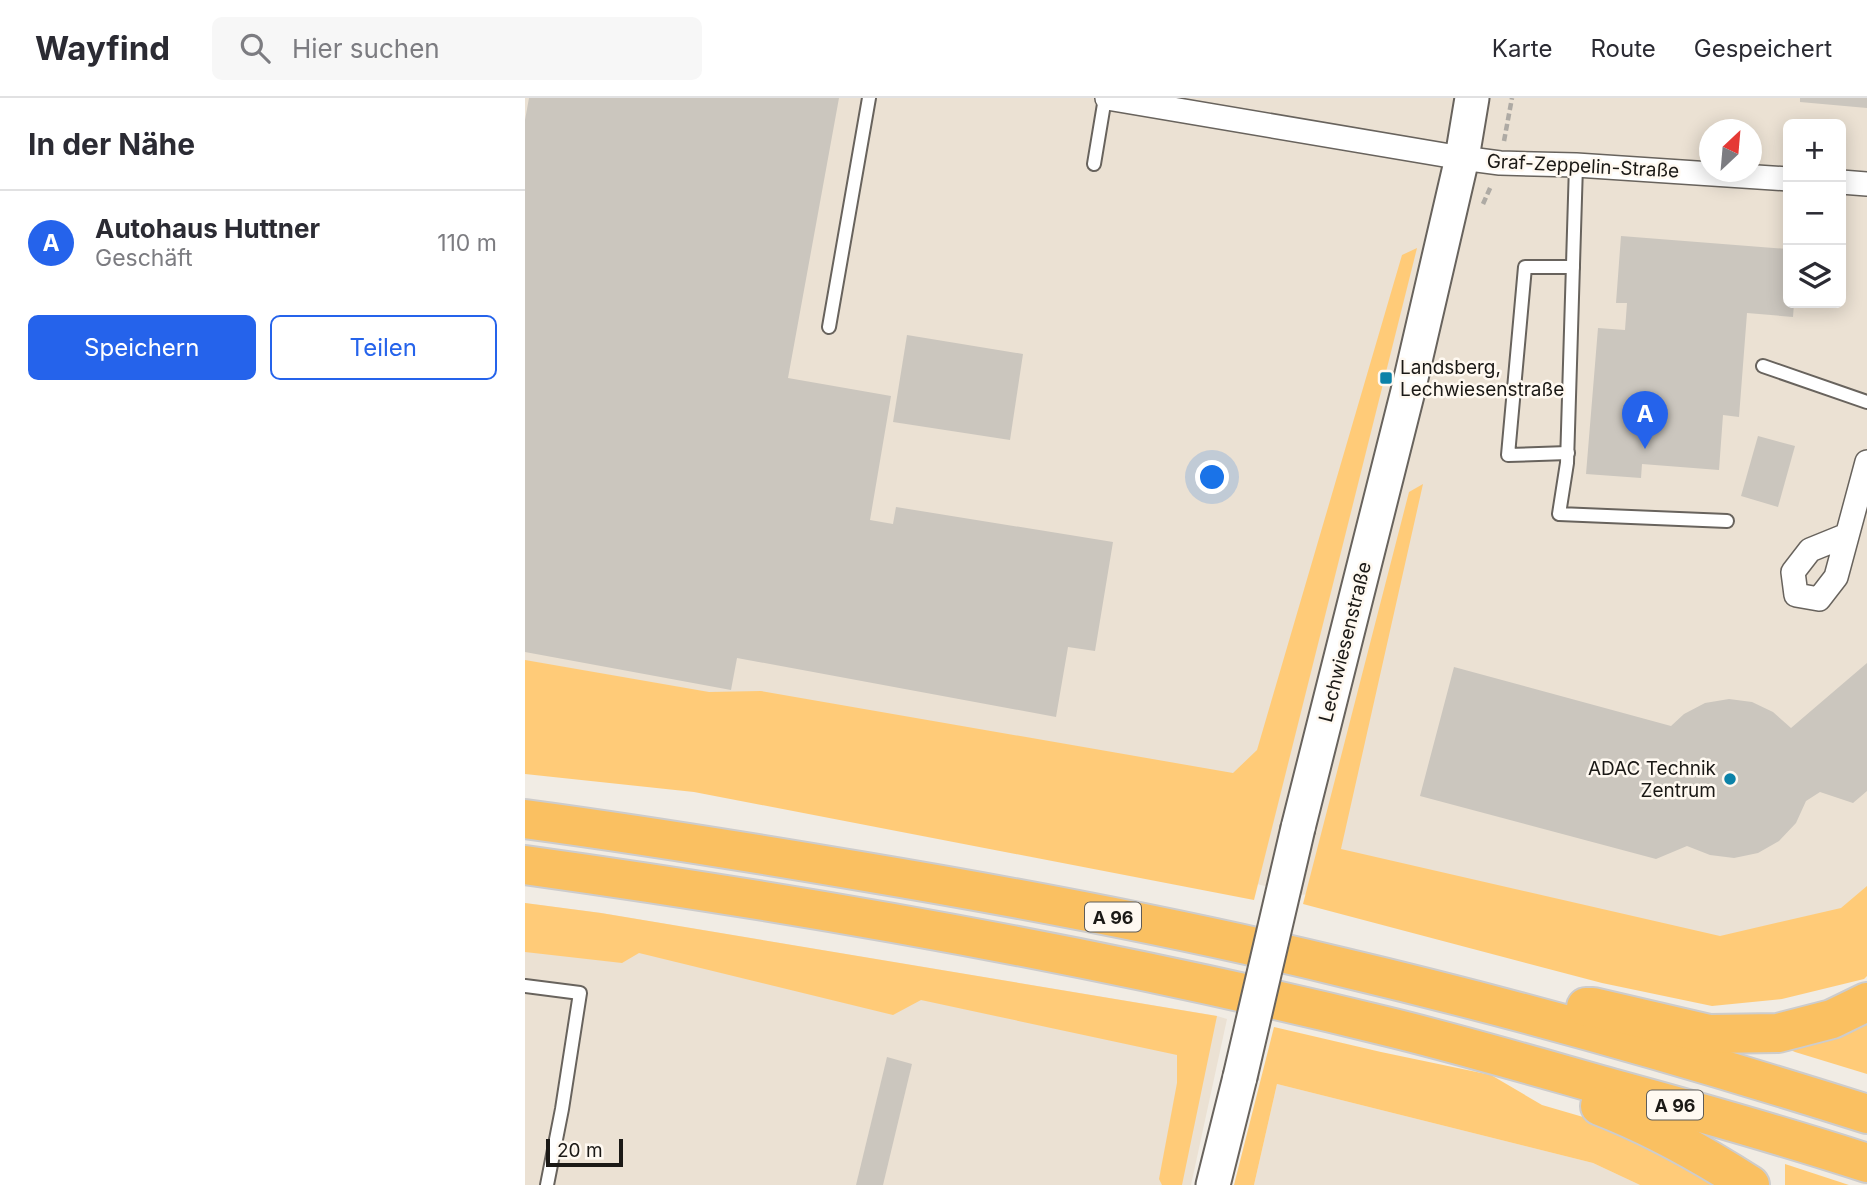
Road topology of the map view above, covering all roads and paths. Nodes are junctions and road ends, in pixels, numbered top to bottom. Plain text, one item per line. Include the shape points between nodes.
1 (869, 98) edge
2 (1106, 98) edge
3 (1472, 98) edge
4 (1462, 158) junction
5 (1094, 164) dead end
6 (1576, 165) junction
7 (1783, 179) edge
8 (1846, 182) edge
9 (1867, 184) edge
10 (1573, 267) junction
11 (829, 327) dead end
12 (1763, 366) dead end
13 (1867, 402) edge
14 (1568, 453) junction
15 (1867, 462) edge
16 (1727, 522) dead end
17 (1847, 535) dead end
18 (525, 819) edge
19 (525, 866) edge
20 (525, 986) edge
21 (1867, 1002) edge
22 (1521, 1012) junction
23 (1481, 1051) junction
24 (1867, 1114) edge
25 (1867, 1163) edge
26 (547, 1185) edge
27 (1213, 1185) edge
28 (1750, 1185) edge

1 - 11 lane
2 - 4 street, Graf-Zeppelin-Straße
2 - 5 lane
3 - 4 street, Lechwiesenstraße
4 - 6 street, Graf-Zeppelin-Straße
4 - 27 street, Lechwiesenstraße, bridge
6 - 7 street, Graf-Zeppelin-Straße
6 - 10 lane
8 - 9 street
10 - 14 lane
10 - 14 lane via 1525,267 1508,455
12 - 13 lane
14 - 16 lane via 1559,514
15 - 17 street
18 - 22 highway, A 96 via 1001,895 1326,963
19 - 23 highway, A 96 via 731,895 993,941 1193,982
20 - 26 lane via 580,993
21 - 22 highway via 1832,1019 1778,1033 1709,1034 1593,1007
22 - 24 highway, A 96
23 - 25 highway, A 96
23 - 28 highway via 1546,1087 1659,1131

